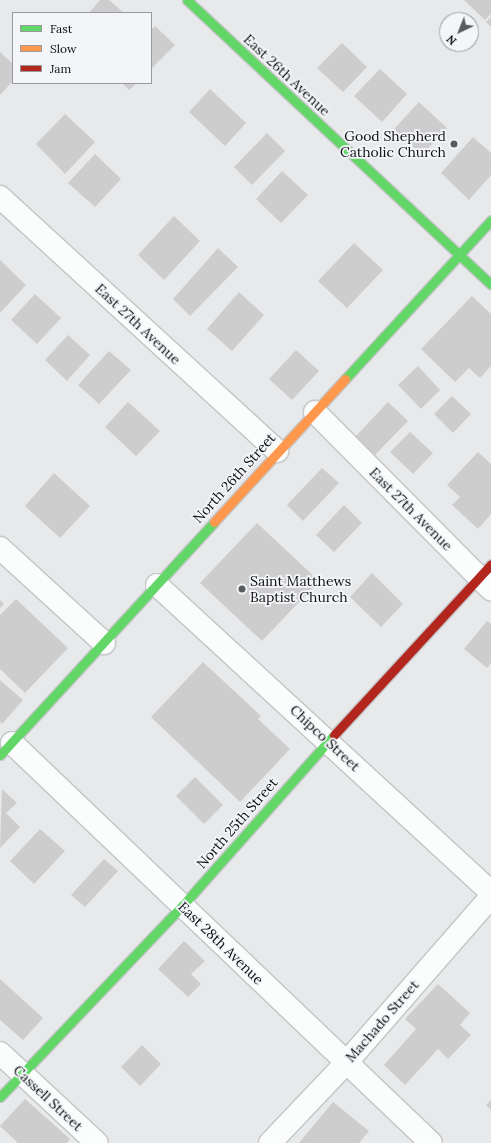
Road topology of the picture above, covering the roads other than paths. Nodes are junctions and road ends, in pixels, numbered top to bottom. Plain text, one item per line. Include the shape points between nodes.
1 (187, 0) edge
2 (0, 197) edge
3 (491, 220) edge
4 (459, 254) junction
5 (491, 284) edge
6 (315, 412) junction
7 (277, 451) junction
8 (0, 548) edge
9 (487, 577) edge
10 (157, 585) junction
11 (104, 643) junction
12 (328, 741) junction
13 (6, 749) edge
14 (491, 892) edge
15 (491, 897) edge
16 (182, 906) junction
17 (0, 1052) edge
18 (346, 1063) junction
19 (21, 1074) junction
20 (0, 1096) edge
21 (97, 1143) edge
22 (270, 1143) edge
23 (431, 1143) edge

1 - 4 street, East 26th Avenue
2 - 7 street, East 27th Avenue
3 - 4 street, North 26th Street
4 - 5 street, East 26th Avenue
4 - 6 street, North 26th Street
6 - 7 street, North 26th Street
6 - 9 street, East 27th Avenue
7 - 10 street, North 26th Street
8 - 11 street
9 - 12 street, North 25th Street
10 - 11 street, North 26th Street
10 - 12 street, Chipco Street
11 - 13 street, North 26th Street
12 - 14 street, Chipco Street
12 - 16 street, North 25th Street
13 - 16 street, East 28th Avenue
15 - 18 street, Machado Street
16 - 18 street, East 28th Avenue
16 - 19 street, North 25th Street
17 - 19 street, Cassell Street
18 - 22 street, Machado Street
18 - 23 street, East 28th Avenue
19 - 20 street, North 25th Street
19 - 21 street, Cassell Street

